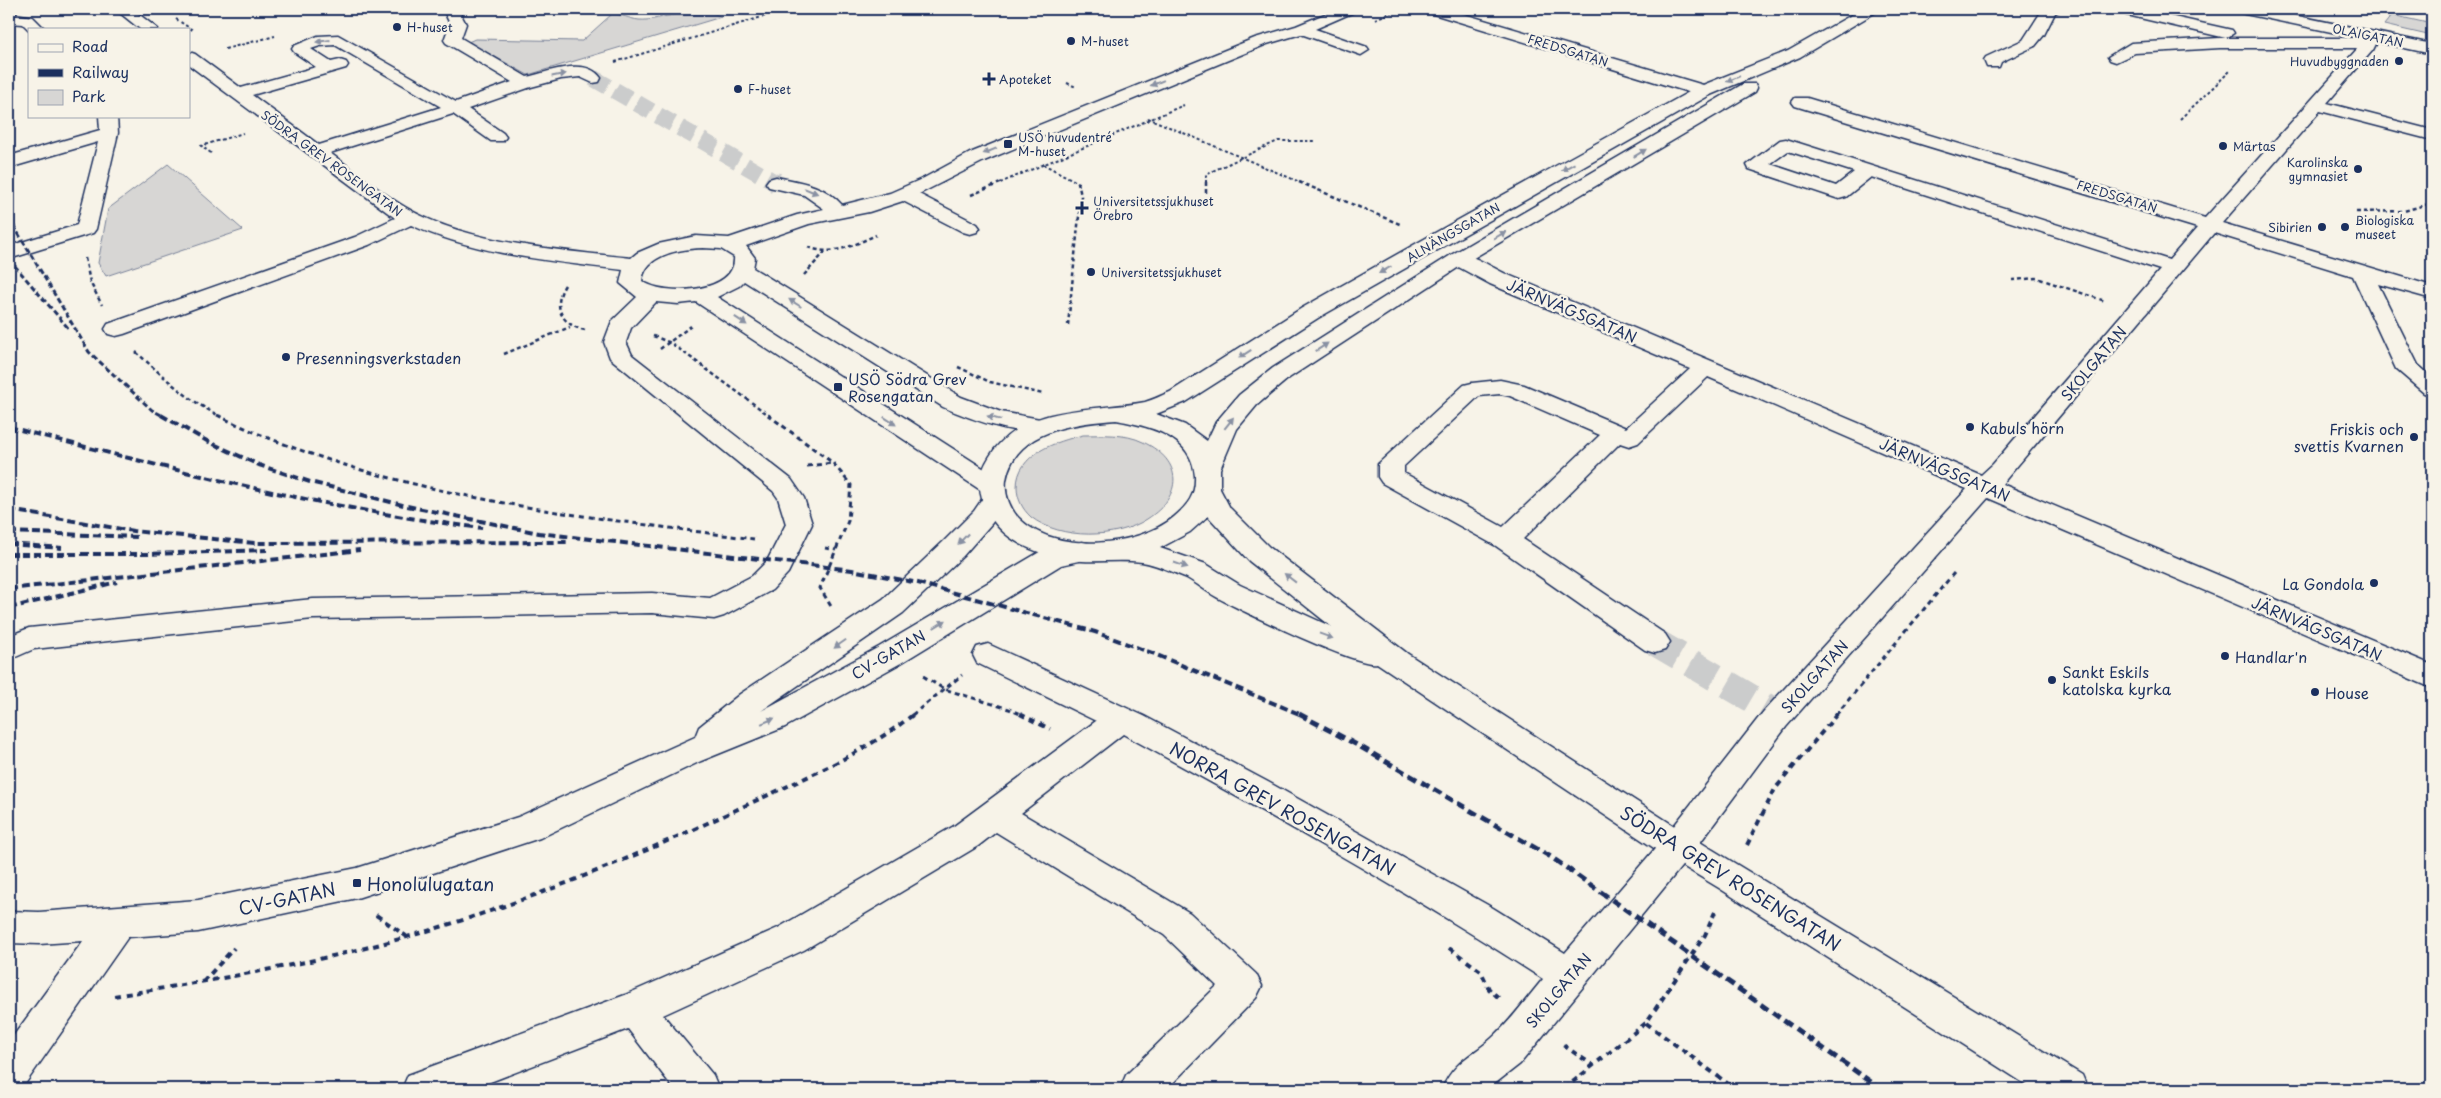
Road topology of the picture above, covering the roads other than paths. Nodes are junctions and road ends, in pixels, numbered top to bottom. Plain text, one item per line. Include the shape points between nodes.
1 (123, 9) edge
2 (450, 9) edge
3 (1349, 9) edge
4 (1432, 9) edge
5 (1873, 9) edge
6 (2055, 9) edge
7 (2119, 9) edge
8 (2245, 9) edge
9 (9, 18) edge
10 (36, 28) edge
11 (149, 28) edge
12 (1301, 29) junction
13 (2370, 39) junction
14 (2281, 43) junction
15 (2432, 49) edge
16 (1361, 50) dead end
17 (1794, 54) junction
18 (367, 57) junction
19 (2116, 57) dead end
20 (190, 58) edge
21 (1993, 64) dead end
22 (329, 68) junction
23 (588, 75) tunnel mouth
24 (524, 83) junction
25 (1704, 91) junction
26 (238, 94) junction
27 (1729, 99) junction
28 (1802, 102) dead end
29 (2316, 105) junction
30 (455, 108) junction
31 (109, 125) edge
32 (2432, 135) edge
33 (498, 137) dead end
34 (316, 152) junction
35 (9, 162) edge
36 (1868, 170) junction
37 (776, 183) tunnel mouth
38 (904, 194) junction
39 (838, 213) junction
40 (410, 218) junction
41 (2210, 225) junction
42 (970, 228) dead end
43 (730, 246) junction
44 (1427, 246) junction
45 (9, 253) edge
46 (1458, 259) junction
47 (636, 265) junction
48 (2174, 268) junction
49 (743, 271) junction
50 (2361, 271) junction
51 (2432, 293) edge
52 (700, 295) junction
53 (650, 296) junction
54 (116, 329) road end
55 (1706, 368) junction
56 (2432, 388) edge
57 (1116, 413) junction
58 (1042, 426) junction
59 (1616, 433) junction
60 (1208, 478) junction
61 (1984, 486) junction
62 (992, 493) junction
63 (1506, 540) junction
64 (1082, 551) junction
65 (1116, 551) junction
66 (1655, 642) tunnel mouth
67 (9, 649) edge
68 (988, 655) road end
69 (1398, 662) junction
70 (2432, 677) edge
71 (1120, 720) junction
72 (690, 752) junction
73 (996, 815) junction
74 (1678, 846) junction
75 (118, 922) junction
76 (9, 926) edge
77 (1569, 976) junction
78 (635, 1009) junction
79 (9, 1074) edge
80 (477, 1081) edge
81 (422, 1089) edge
82 (699, 1089) edge
83 (1140, 1089) edge
84 (1462, 1089) edge
85 (2068, 1089) edge

1 - 11 street
2 - 24 street via 458,24 452,40
3 - 12 street
4 - 25 street, FREDSGATAN
5 - 17 street, ALNÄNGSGATAN
6 - 21 street via 2050,9 2039,32 2028,45 2002,54 1992,60
7 - 14 street
8 - 13 street, OLAIGATAN
9 - 10 street via 28,20
12 - 16 street
12 - 38 street via 1275,47 995,165 931,182
13 - 14 street
13 - 15 street, OLAIGATAN
13 - 29 street, SKOLGATAN
14 - 19 street via 2220,42 2131,48
17 -> 25 street, ALNÄNGSGATAN
17 - 27 street, ALNÄNGSGATAN via 1758,82
18 - 22 street
18 -> 22 street via 338,40 324,39 300,49
18 - 30 street
20 - 26 street, SÖDRA GREV ROSENGATAN
22 - 26 street
24 -> 23 street via 561,74
24 - 30 street
25 - 27 street, FREDSGATAN
25 -> 44 street, ALNÄNGSGATAN
26 - 34 street, SÖDRA GREV ROSENGATAN
46 -> 27 street, ALNÄNGSGATAN
28 - 41 street, FREDSGATAN
29 - 32 street
29 - 41 street, SKOLGATAN
30 - 33 street
30 - 34 street
31 - 35 street
31 - 45 street via 86,229
34 - 40 street, SÖDRA GREV ROSENGATAN
36 - 36 street via 1786,144 1756,165 1839,193
36 - 48 street
37 -> 39 street via 810,189 828,199
38 - 39 street
38 - 42 street
39 - 43 street via 804,219
40 - 47 street, SÖDRA GREV ROSENGATAN via 450,235 486,244
40 - 54 street via 362,241
41 - 48 street, SKOLGATAN
41 - 50 street, FREDSGATAN
43 - 47 street via 708,242 683,244 659,250
43 - 49 street via 745,258
44 - 46 street, JÄRNVÄGSGATAN
44 -> 57 street, ALNÄNGSGATAN via 1310,313 1178,397 1152,408
46 - 55 street, JÄRNVÄGSGATAN
60 -> 46 street, ALNÄNGSGATAN via 1225,427 1248,400 1281,373
47 - 53 street via 631,283
48 - 61 street, SKOLGATAN via 2002,470
49 - 52 street via 730,283
58 -> 49 street via 1006,422 974,413 952,402
50 - 51 street, FREDSGATAN
50 - 56 street via 2408,369
52 - 53 street via 676,298
52 -> 62 street
53 - 67 street via 620,326 615,342 622,358 782,485 791,498 799,524 778,566 762,584 714,609 652,604 313,609 29,638
55 - 59 street via 1629,438
55 - 61 street, JÄRNVÄGSGATAN
57 - 58 street via 1073,416
57 - 60 street, SÖDRA GREV ROSENGATAN via 1142,417 1178,430 1204,455
58 - 62 street, CV-GATAN via 1020,438 1002,454
59 - 63 street
59 - 63 street via 1516,390 1500,387 1472,390 1391,464 1391,477
60 - 65 street, ALNÄNGSGATAN via 1197,512 1174,532 1146,544
69 -> 60 street, SÖDRA GREV ROSENGATAN via 1259,554 1219,512
61 - 70 street, JÄRNVÄGSGATAN
61 - 74 street, SKOLGATAN via 1775,719
62 - 64 street via 1003,517 1019,533 1048,545
62 -> 72 street, CV-GATAN via 983,518 893,606 751,702
63 - 66 street
64 - 65 street
72 -> 64 street, CV-GATAN via 774,720 1053,557
65 -> 69 street, SÖDRA GREV ROSENGATAN via 1146,553 1196,571 1230,592 1319,633
68 - 71 street, NORRA GREV ROSENGATAN
69 - 74 street, SÖDRA GREV ROSENGATAN
71 - 73 street
71 - 77 street, NORRA GREV ROSENGATAN via 1256,791 1480,919
72 - 75 street, CV-GATAN via 528,828 357,883 198,916
73 - 78 street via 792,939
73 - 83 street via 1177,924 1243,986
74 - 77 street, SKOLGATAN
74 - 85 street, SÖDRA GREV ROSENGATAN
75 - 76 street, CV-GATAN via 38,928
75 - 79 street
77 - 84 street, SKOLGATAN via 1506,1051 1478,1071
78 - 80 street
78 - 82 street
80 - 81 street

